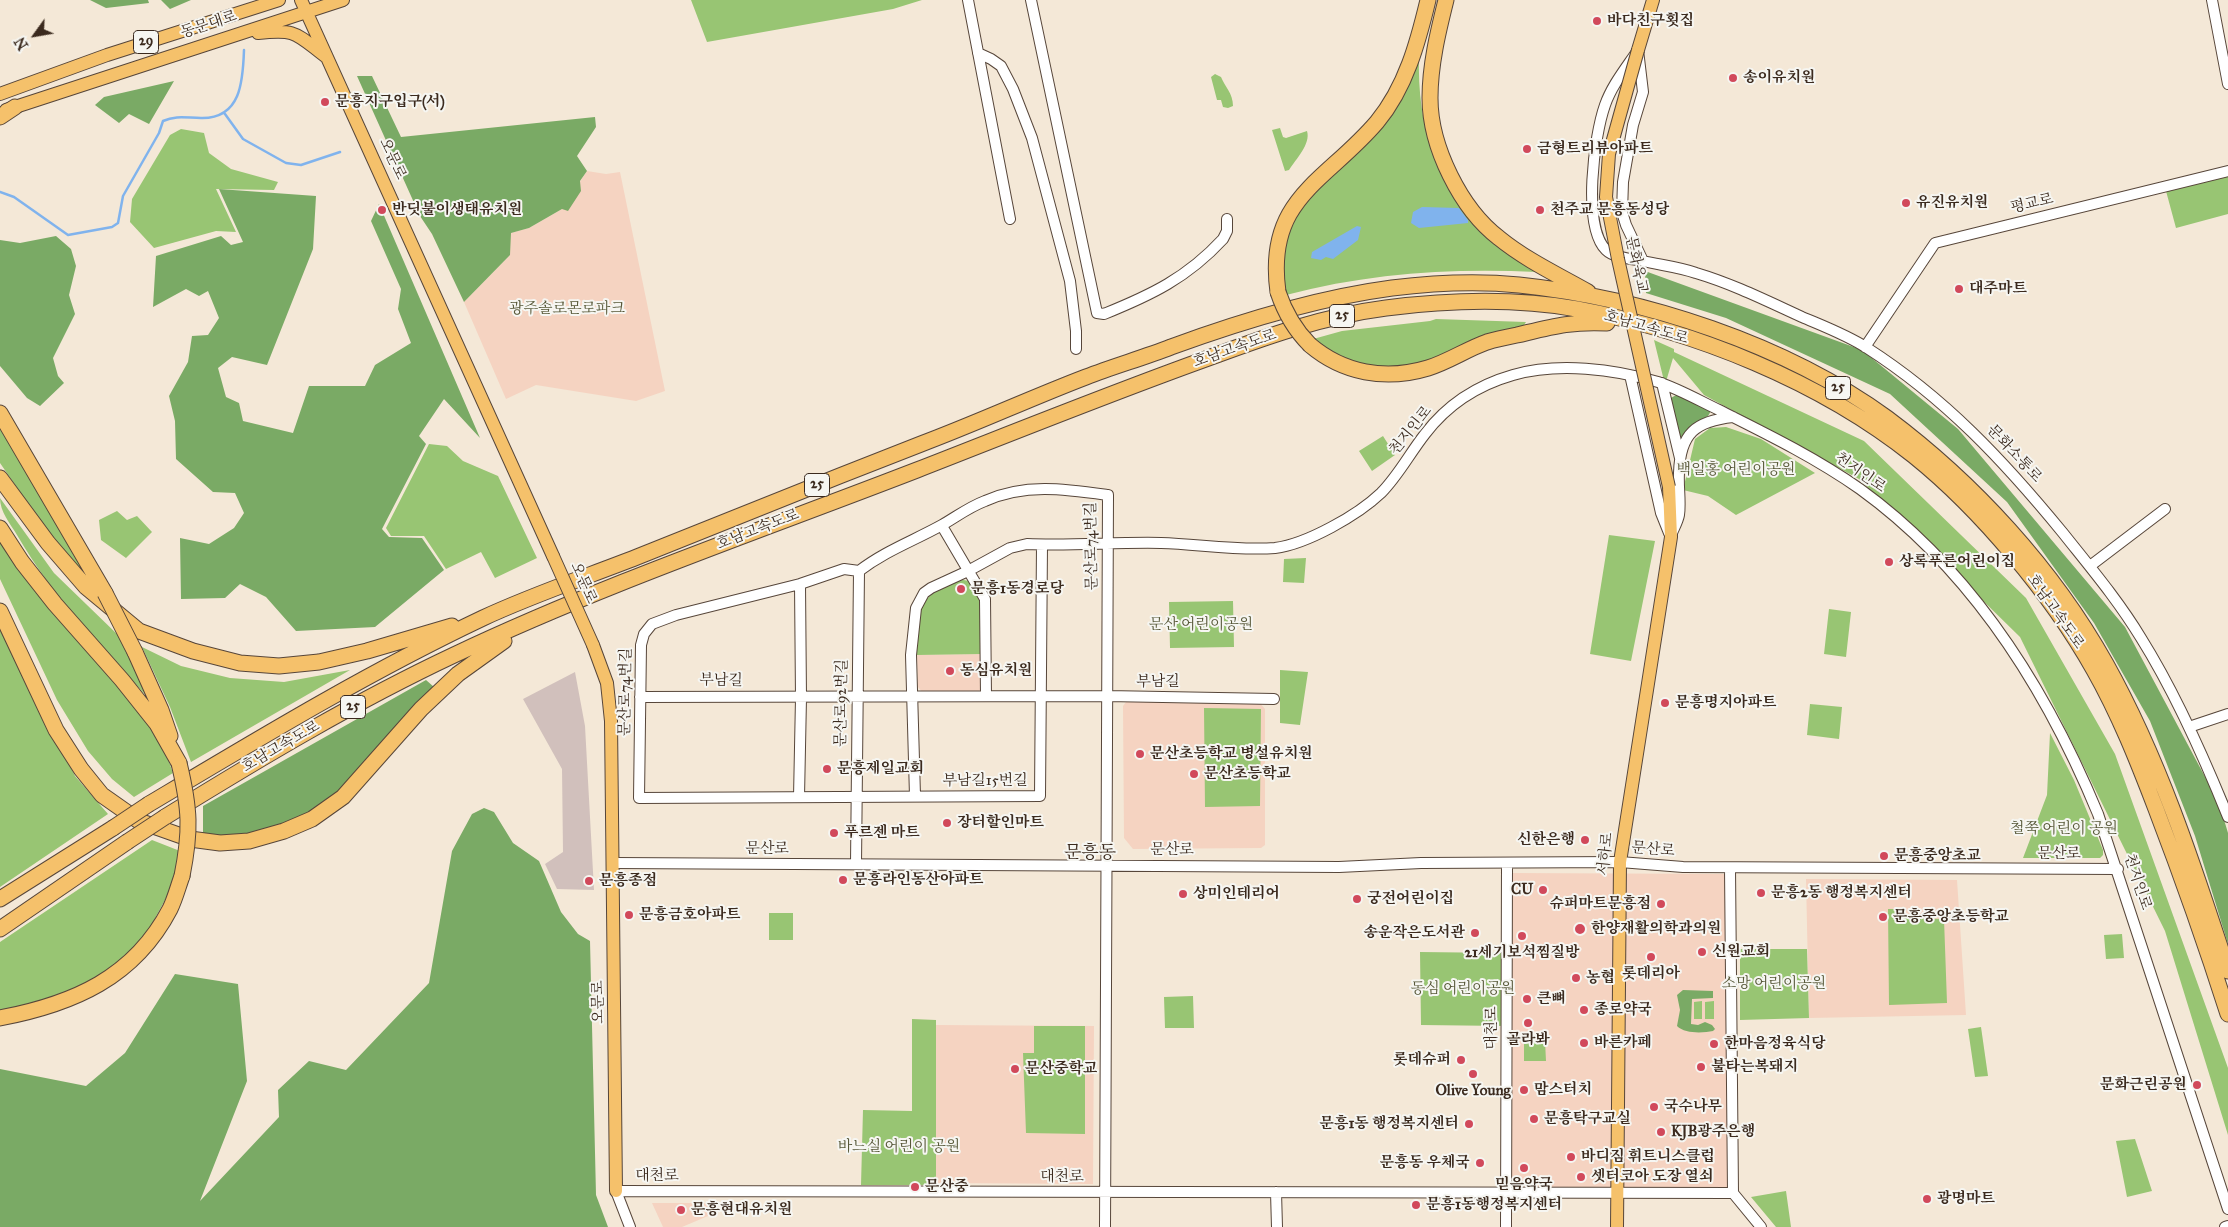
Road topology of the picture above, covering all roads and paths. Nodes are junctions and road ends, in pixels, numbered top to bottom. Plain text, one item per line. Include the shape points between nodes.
1 (248, 0) edge
2 (278, 0) edge
3 (343, 0) edge
4 (968, 0) edge
5 (1031, 0) edge
6 (1428, 0) edge
7 (1446, 0) edge
8 (1653, 0) edge
9 (2212, 0) edge
10 (304, 6) edge
11 (217, 20) junction
12 (232, 36) junction
13 (1638, 50) junction
14 (978, 53) junction
15 (327, 57) junction
16 (2228, 84) edge
17 (15, 89) junction
18 (0, 90) edge
19 (0, 94) edge
20 (15, 107) junction
21 (0, 111) edge
22 (0, 117) edge
23 (2228, 171) edge
24 (1010, 219) dead end
25 (1227, 219) dead end
26 (1642, 261) junction
27 (1600, 298) junction
28 (1865, 347) junction
29 (1076, 349) dead end
30 (1630, 375) junction
31 (1662, 383) junction
32 (0, 413) edge
33 (1734, 417) junction
34 (1871, 425) junction
35 (1680, 459) junction
36 (0, 478) edge
37 (1669, 487) joint
38 (2165, 509) dead end
39 (942, 526) junction
40 (0, 528) edge
41 (1671, 536) junction
42 (1042, 544) junction
43 (1109, 544) junction
44 (2090, 566) junction
45 (968, 571) junction
46 (859, 572) junction
47 (800, 584) junction
48 (0, 611) edge
49 (550, 613) junction
50 (488, 616) junction
51 (986, 696) junction
52 (1106, 696) junction
53 (640, 697) junction
54 (857, 697) junction
55 (1042, 697) junction
56 (802, 698) junction
57 (914, 698) junction
58 (1274, 698) dead end
59 (2228, 714) edge
60 (2190, 727) junction
61 (179, 763) junction
62 (857, 796) junction
63 (916, 796) junction
64 (799, 797) junction
65 (639, 798) joint
66 (2228, 817) edge
67 (1620, 862) junction
68 (614, 863) junction
69 (1507, 863) junction
70 (856, 864) junction
71 (1107, 865) junction
72 (1730, 868) junction
73 (2118, 869) junction
74 (0, 899) edge
75 (0, 929) edge
76 (2228, 971) edge
77 (2228, 1014) edge
78 (0, 1018) edge
79 (616, 1191) junction
80 (1105, 1192) junction
81 (1276, 1192) junction
82 (1507, 1193) junction
83 (1618, 1193) junction
84 (1733, 1193) junction
85 (2228, 1209) edge
86 (630, 1227) edge
87 (1105, 1227) edge
88 (1277, 1227) edge
89 (1506, 1227) edge
90 (1617, 1227) edge
91 (1761, 1227) edge

1 - 11 main road
2 - 11 main road, 동문대로 / 29
3 - 10 main road, 동문대로 / 29
4 - 14 street
5 - 25 street via 1097,313 1104,314 1152,294 1175,280 1222,239
6 - 34 highway, bridge via 1417,45 1398,90 1383,113 1298,199 1278,239 1275,256 1278,292 1285,313 1310,345 1323,356 1358,372 1395,374 1427,368 1486,342 1545,327 1575,322 1613,324 1660,335 1740,365 1854,422
7 - 27 highway via 1436,43 1430,99 1436,136 1447,170 1471,210 1498,237 1524,256
8 - 13 main road
9 - 16 street
10 - 12 main road, 동문대로 / 29
10 - 15 main road, 오문로
11 - 17 main road, 동문대로 / 29
12 - 15 main road via 285,30 296,33
12 - 20 main road, 동문대로 / 29
13 - 26 street via 1642,92 1623,182 1622,212
13 - 26 street, 문화소통로 via 1610,92 1604,107 1590,183 1599,238 1606,250
13 - 37 main road, 문화육교, bridge via 1613,137 1606,197
14 - 24 street
14 - 29 street via 1001,66 1032,138 1070,281
15 - 68 main road, 오문로, bridge via 593,645 607,683
17 - 18 main road, 동문대로
17 - 19 main road, 동문대로 / 29
20 - 21 main road, 동문대로 / 29
20 - 22 highway
23 - 28 street, 평교로 via 1935,243
26 - 28 street, 문화소통로 via 1696,272 1731,285
27 - 50 highway, 호남고속도로 / 25 via 1515,284 1445,284 1390,288 1297,306 1085,377
27 - 76 highway, 호남고속도로 / 25 via 1646,308 1719,332 1789,361 1842,390 1885,417 1942,464 2006,527 2071,607 2127,704 2154,762 2189,853
28 - 44 street, 문화소통로 via 1907,376 1967,426 2032,494
30 - 31 street, 천지인로
30 - 41 street via 1661,513
30 - 43 street, 천지인로 via 1580,369 1541,370 1516,374 1480,388 1434,423 1379,495 1332,526 1297,542 1271,548
31 - 33 street, 천지인로
31 - 35 street
32 - 61 highway, bridge via 105,593 162,710
33 - 35 street via 1703,422 1686,440
33 - 73 street, 천지인로 via 1755,426 1859,488 1903,523 1986,612 2052,713 2079,768
34 - 49 highway, 호남고속도로 / 25 via 1834,402 1756,363 1679,335 1615,318 1575,309 1520,303 1384,308 1294,328 1171,371 652,570
34 - 77 highway, 호남고속도로 / 25 via 1948,487 2035,581 2067,624 2117,715 2139,765
35 - 41 street via 1679,516
36 - 50 highway via 48,543 86,587 139,631 193,652 240,663 279,666 318,662
37 - 41 main road, 서하로
38 - 44 street
39 - 43 street, 문산로74번길 via 959,514 1004,493 1059,488 1108,495
39 - 45 street
39 - 46 street, 문산로74번길 via 892,550
40 - 61 highway via 55,604 157,724
41 - 67 main road, 서하로
42 - 43 street, 천지인로
42 - 45 street, 천지인로 via 1010,548
42 - 55 street
43 - 52 street, 문산로74번길
44 - 60 street, 문화소통로 via 2142,638
45 - 51 street via 984,599
45 - 57 street, 천지인로 via 931,588 924,593 916,608 912,655
46 - 47 street, 문산로74번길 via 844,569
46 - 54 street, 문산로92번길
47 - 53 street, 문산로74번길 via 652,624 641,645
47 - 56 street
48 - 49 highway via 56,730 80,769 102,795 139,821 190,839 220,843 249,841 312,819 343,797 421,709 458,674
49 - 75 highway, 호남고속도로 / 25, bridge via 454,655 269,753 165,817
50 - 74 highway, 호남고속도로 / 25, bridge via 379,670 291,719
51 - 55 street, 부남길
51 - 57 street, 부남길
52 - 55 street, 부남길
52 - 58 street, 부남길
52 - 71 street, 문산로74번길
53 - 56 street, 부남길
53 - 65 street, 문산로74번길
54 - 56 street, 부남길
54 - 57 street, 부남길
54 - 62 street, 문산로92번길
55 - 63 street, 부남길15번길 via 1040,796
56 - 64 street
57 - 63 street
59 - 60 street
60 - 66 street, 문화소통로
61 - 78 highway, bridge via 188,798 189,819 182,876 170,909 144,947 108,979 75,998
62 - 63 street, 부남길15번길
62 - 64 street, 부남길15번길
62 - 70 street, 문산로92번길
64 - 65 street, 부남길15번길
67 - 69 street, 문산로
67 - 72 street, 문산로
67 - 83 main road, 서하로
68 - 70 street, 문산로
68 - 79 main road, 오문로
69 - 71 street, 문산로
69 - 82 street, 대천로
70 - 71 street, 문산로
71 - 80 street, 문산로74번길
72 - 73 street, 문산로
72 - 84 street
73 - 85 street, 천지인로
79 - 80 street, 대천로
79 - 86 street, 오문로
80 - 81 street, 대천로
80 - 87 street, 문산로74번길
81 - 82 street, 대천로
81 - 88 street
82 - 83 street, 대천로
82 - 89 street
83 - 84 street, 대천로
83 - 90 main road, 서하로
84 - 91 street

